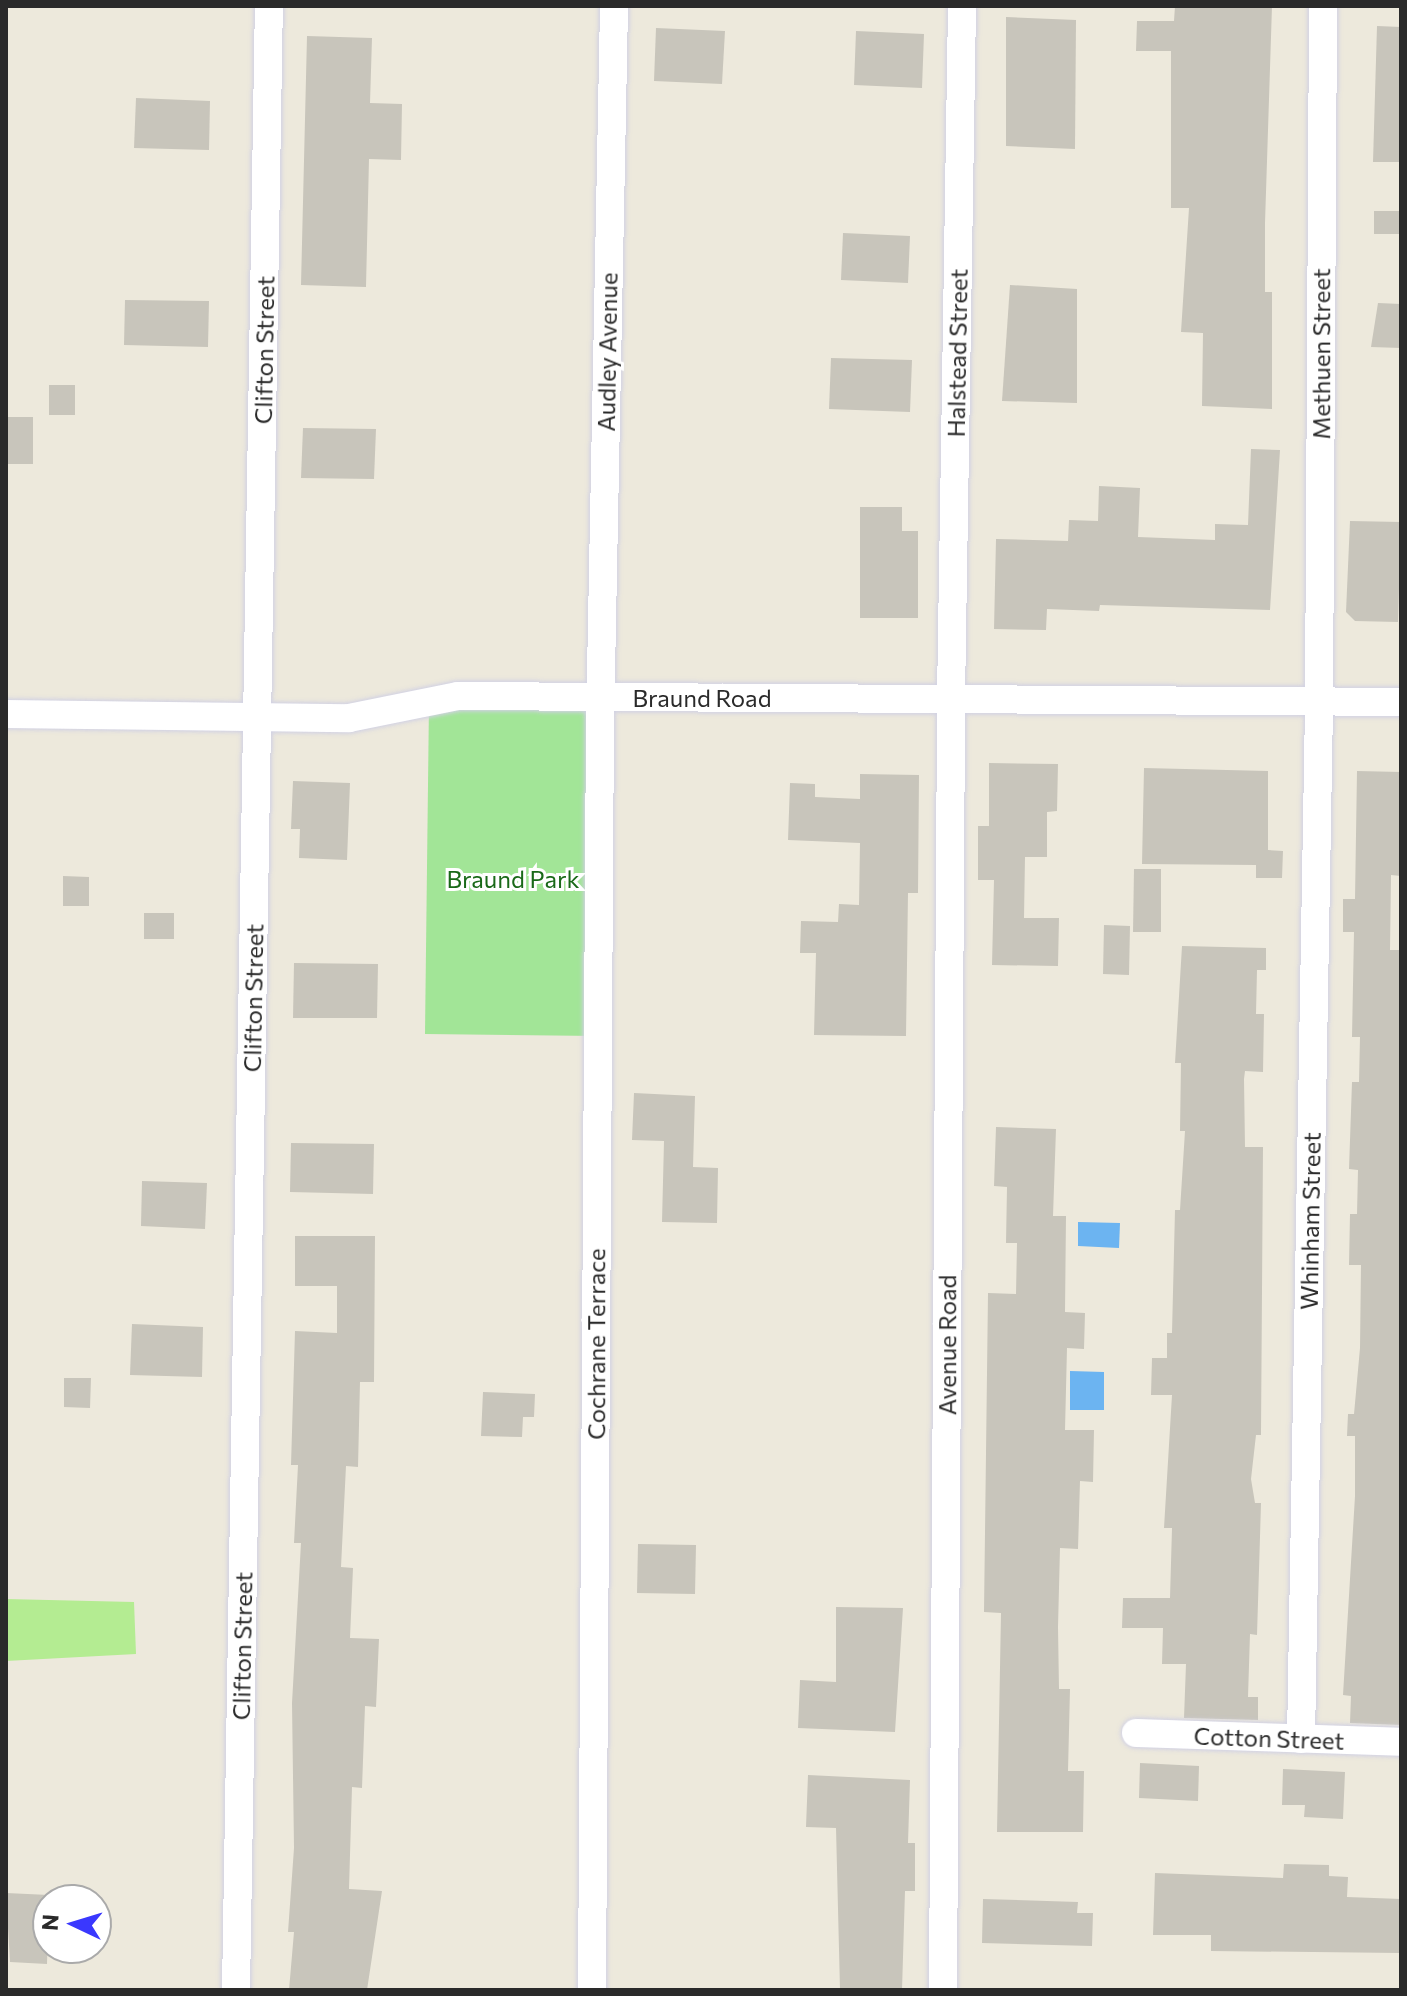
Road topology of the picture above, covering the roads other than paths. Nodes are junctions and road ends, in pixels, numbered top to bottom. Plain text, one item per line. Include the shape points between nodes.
1 (269, 6) edge
2 (614, 6) edge
3 (962, 6) edge
4 (1323, 6) edge
5 (600, 698) junction
6 (951, 699) junction
7 (1401, 702) edge
8 (1319, 703) junction
9 (6, 714) edge
10 (258, 717) junction
11 (1136, 1733) dead end
12 (1301, 1739) junction
13 (1401, 1742) edge
14 (236, 1990) edge
15 (592, 1990) edge
16 (943, 1990) edge

1 - 10 street, Clifton Street
2 - 5 street, Audley Avenue
3 - 6 street, Halstead Street
4 - 8 street, Methuen Street
5 - 6 street, Braund Road
5 - 10 street, Braund Road via 458,696 349,718
5 - 15 street, Cochrane Terrace
6 - 8 street, Braund Road
6 - 16 street, Avenue Road
7 - 8 street, Braund Road
8 - 12 street, Whinham Street
9 - 10 street, Braund Road
10 - 14 street, Clifton Street
11 - 12 street, Cotton Street
12 - 13 street, Cotton Street

